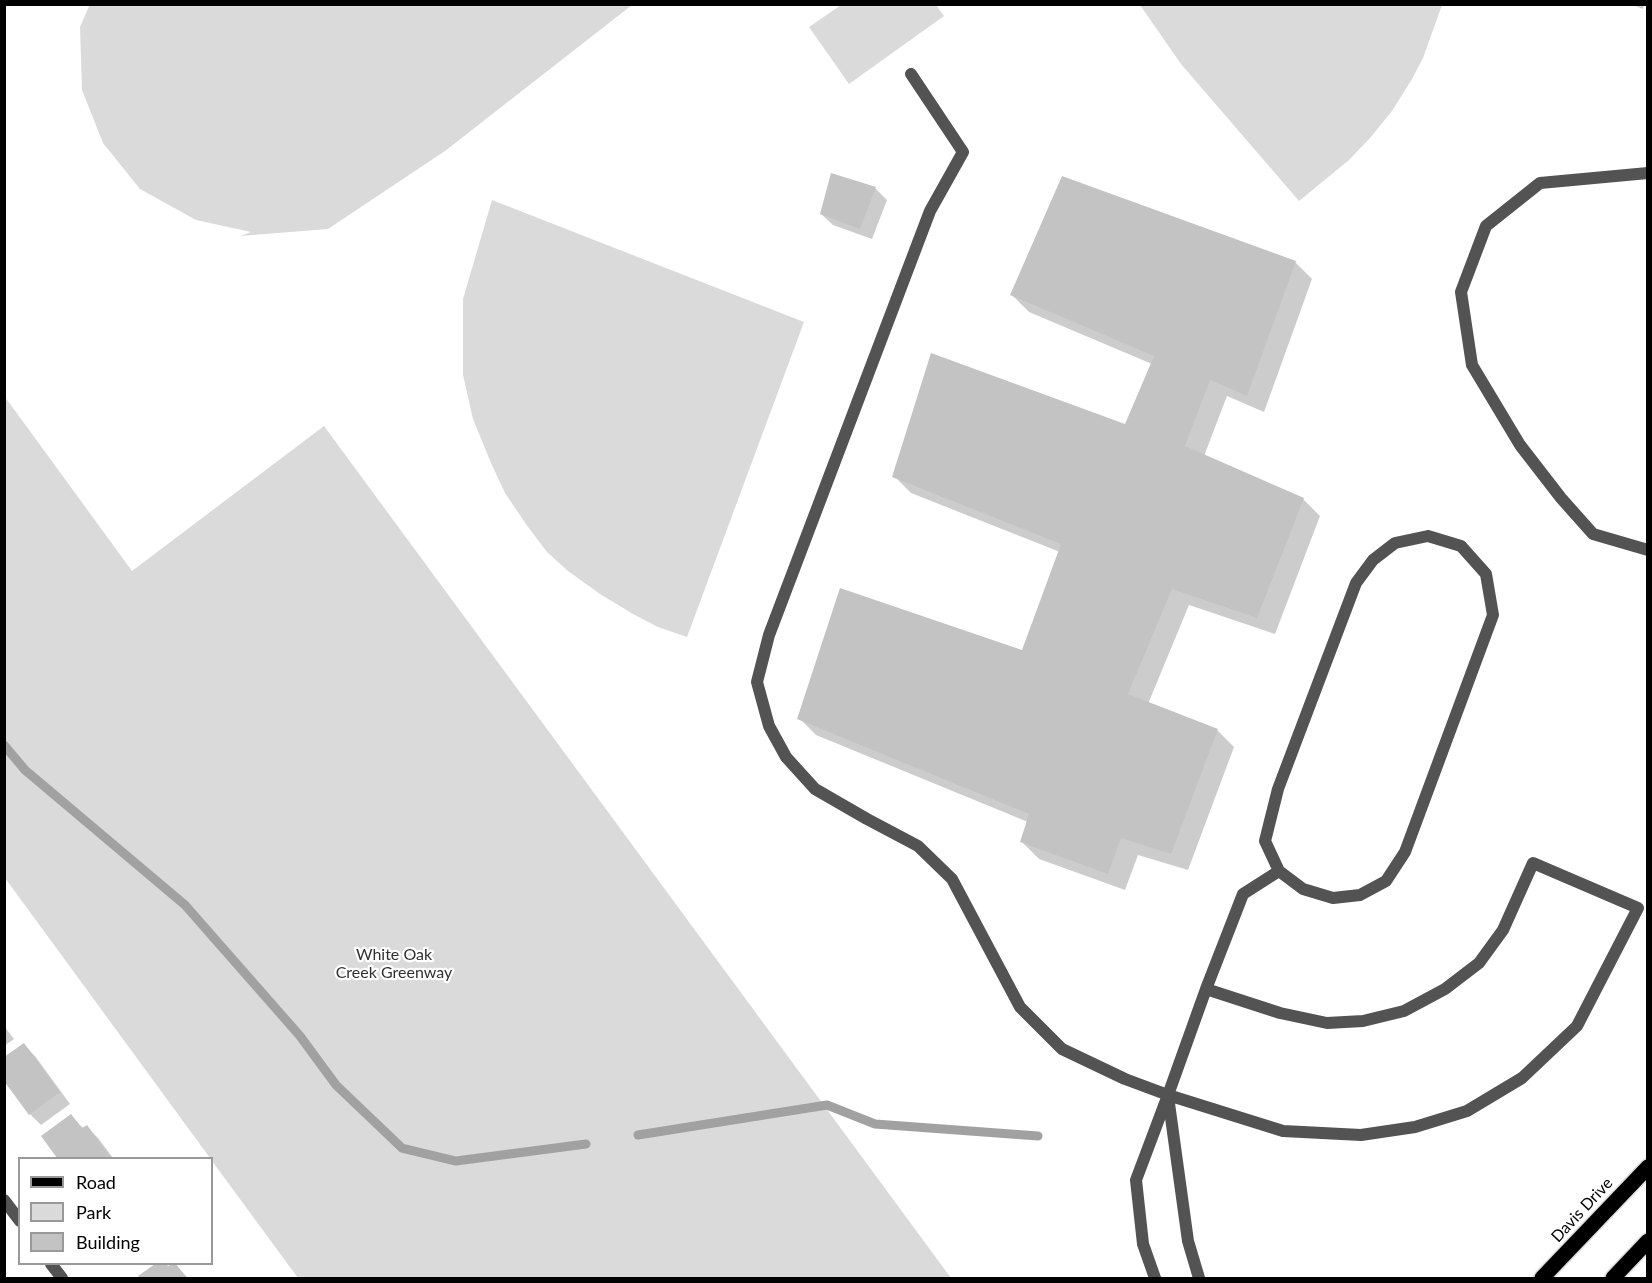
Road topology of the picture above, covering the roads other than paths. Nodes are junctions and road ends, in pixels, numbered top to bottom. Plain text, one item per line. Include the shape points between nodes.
1 (911, 74) dead end
2 (1647, 173) edge
3 (1647, 550) edge
4 (1279, 871) junction
5 (1206, 989) junction
6 (1168, 1095) junction
7 (1647, 1167) edge
8 (4, 1200) edge
9 (18, 1218) edge
10 (1647, 1241) edge
11 (52, 1265) edge
12 (62, 1278) edge
13 (1155, 1278) edge
14 (1199, 1278) edge
15 (1542, 1278) edge
16 (1613, 1278) edge

1 - 6 street via 963,152 930,211 769,635 758,682 760,693 769,726 786,757 815,789 918,846 952,879 1020,1007 1062,1049
2 - 3 street via 1540,183 1486,226 1461,292 1472,365 1520,445 1593,534
4 - 4 street via 1304,889 1333,898 1360,895 1386,881 1406,852 1493,615 1486,574 1461,546 1428,536 1395,543 1372,560 1356,583 1278,789 1265,841
4 - 5 street via 1243,894
5 - 6 street
5 - 6 street via 1280,1013 1327,1023 1363,1021 1404,1011 1445,989 1479,963 1503,930 1533,863 1638,908 1578,1026 1522,1078 1467,1111 1415,1127 1361,1135 1294,1132
6 - 13 street via 1136,1180 1143,1244
6 - 14 street via 1188,1241
7 - 15 main road, Davis Drive
8 - 9 street
10 - 16 main road
11 - 12 street

